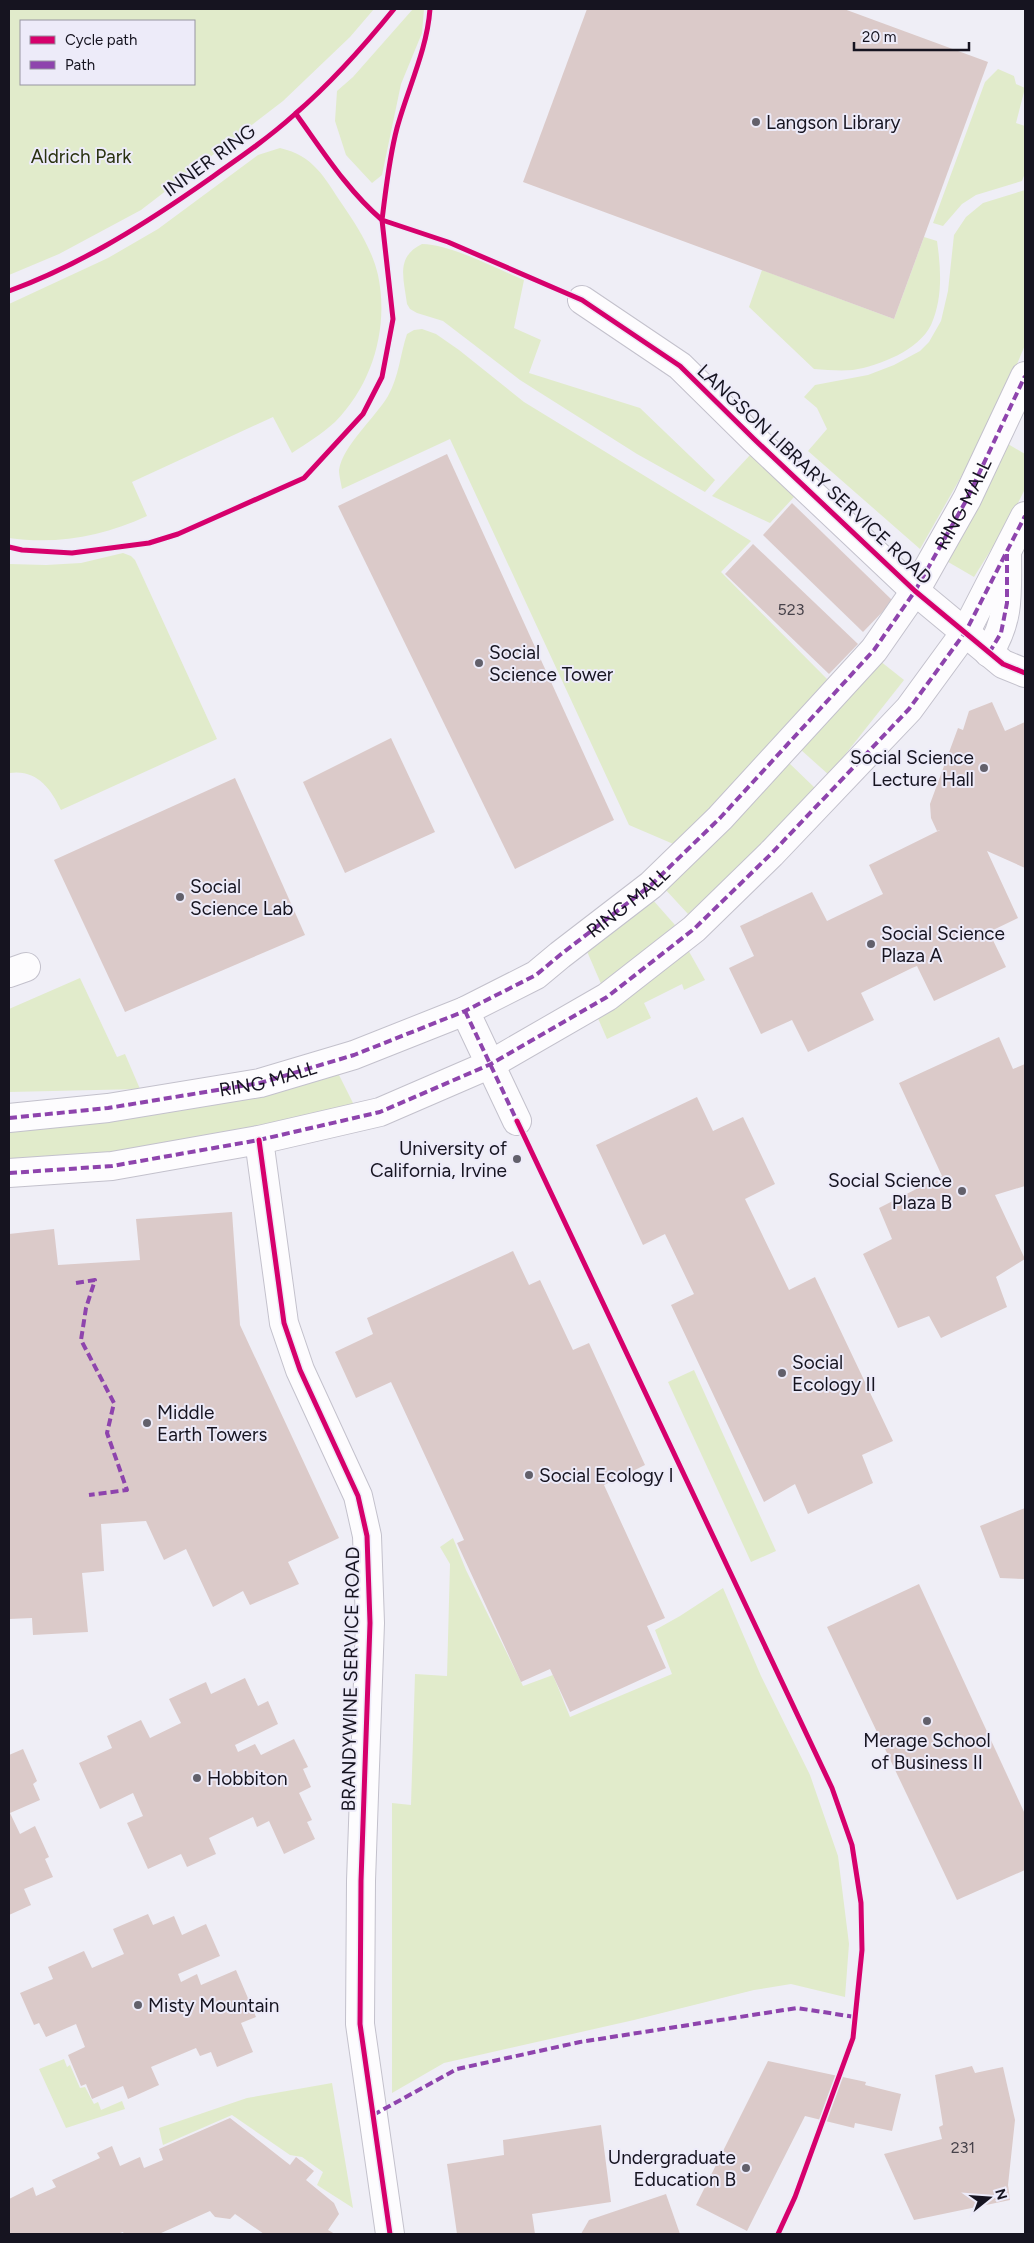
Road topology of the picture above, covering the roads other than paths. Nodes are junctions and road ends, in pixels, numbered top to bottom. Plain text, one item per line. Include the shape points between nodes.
1 (582, 300) dead end
2 (1025, 376) edge
3 (1025, 516) edge
4 (1007, 552) junction
5 (915, 590) junction
6 (966, 632) junction
7 (989, 653) junction
8 (1025, 674) edge
9 (465, 1011) junction
10 (491, 1064) junction
11 (9, 1118) edge
12 (517, 1121) dead end
13 (259, 1140) junction
14 (9, 1173) edge
15 (390, 2234) edge

1 - 5 street, LANGSON LIBRARY SERVICE ROAD via 680,366 754,440
2 - 5 street, RING MALL via 967,499
3 - 4 street
4 - 6 street
4 - 7 street via 1007,603 1001,634
5 - 6 street, LANGSON LIBRARY SERVICE ROAD
5 - 9 street, RING MALL via 874,650 720,818 651,886 536,975
6 - 7 street, LANGSON LIBRARY SERVICE ROAD
6 - 10 street via 909,709 771,854 694,929 607,997
7 - 8 street, LANGSON LIBRARY SERVICE ROAD
9 - 10 street
9 - 11 street, RING MALL via 354,1055 260,1083 108,1108
10 - 12 street
10 - 13 street via 380,1112
13 - 14 street via 112,1166
13 - 15 street, BRANDYWINE SERVICE ROAD via 284,1323 300,1370 358,1496 367,1536 370,1623 361,1881 360,2024

